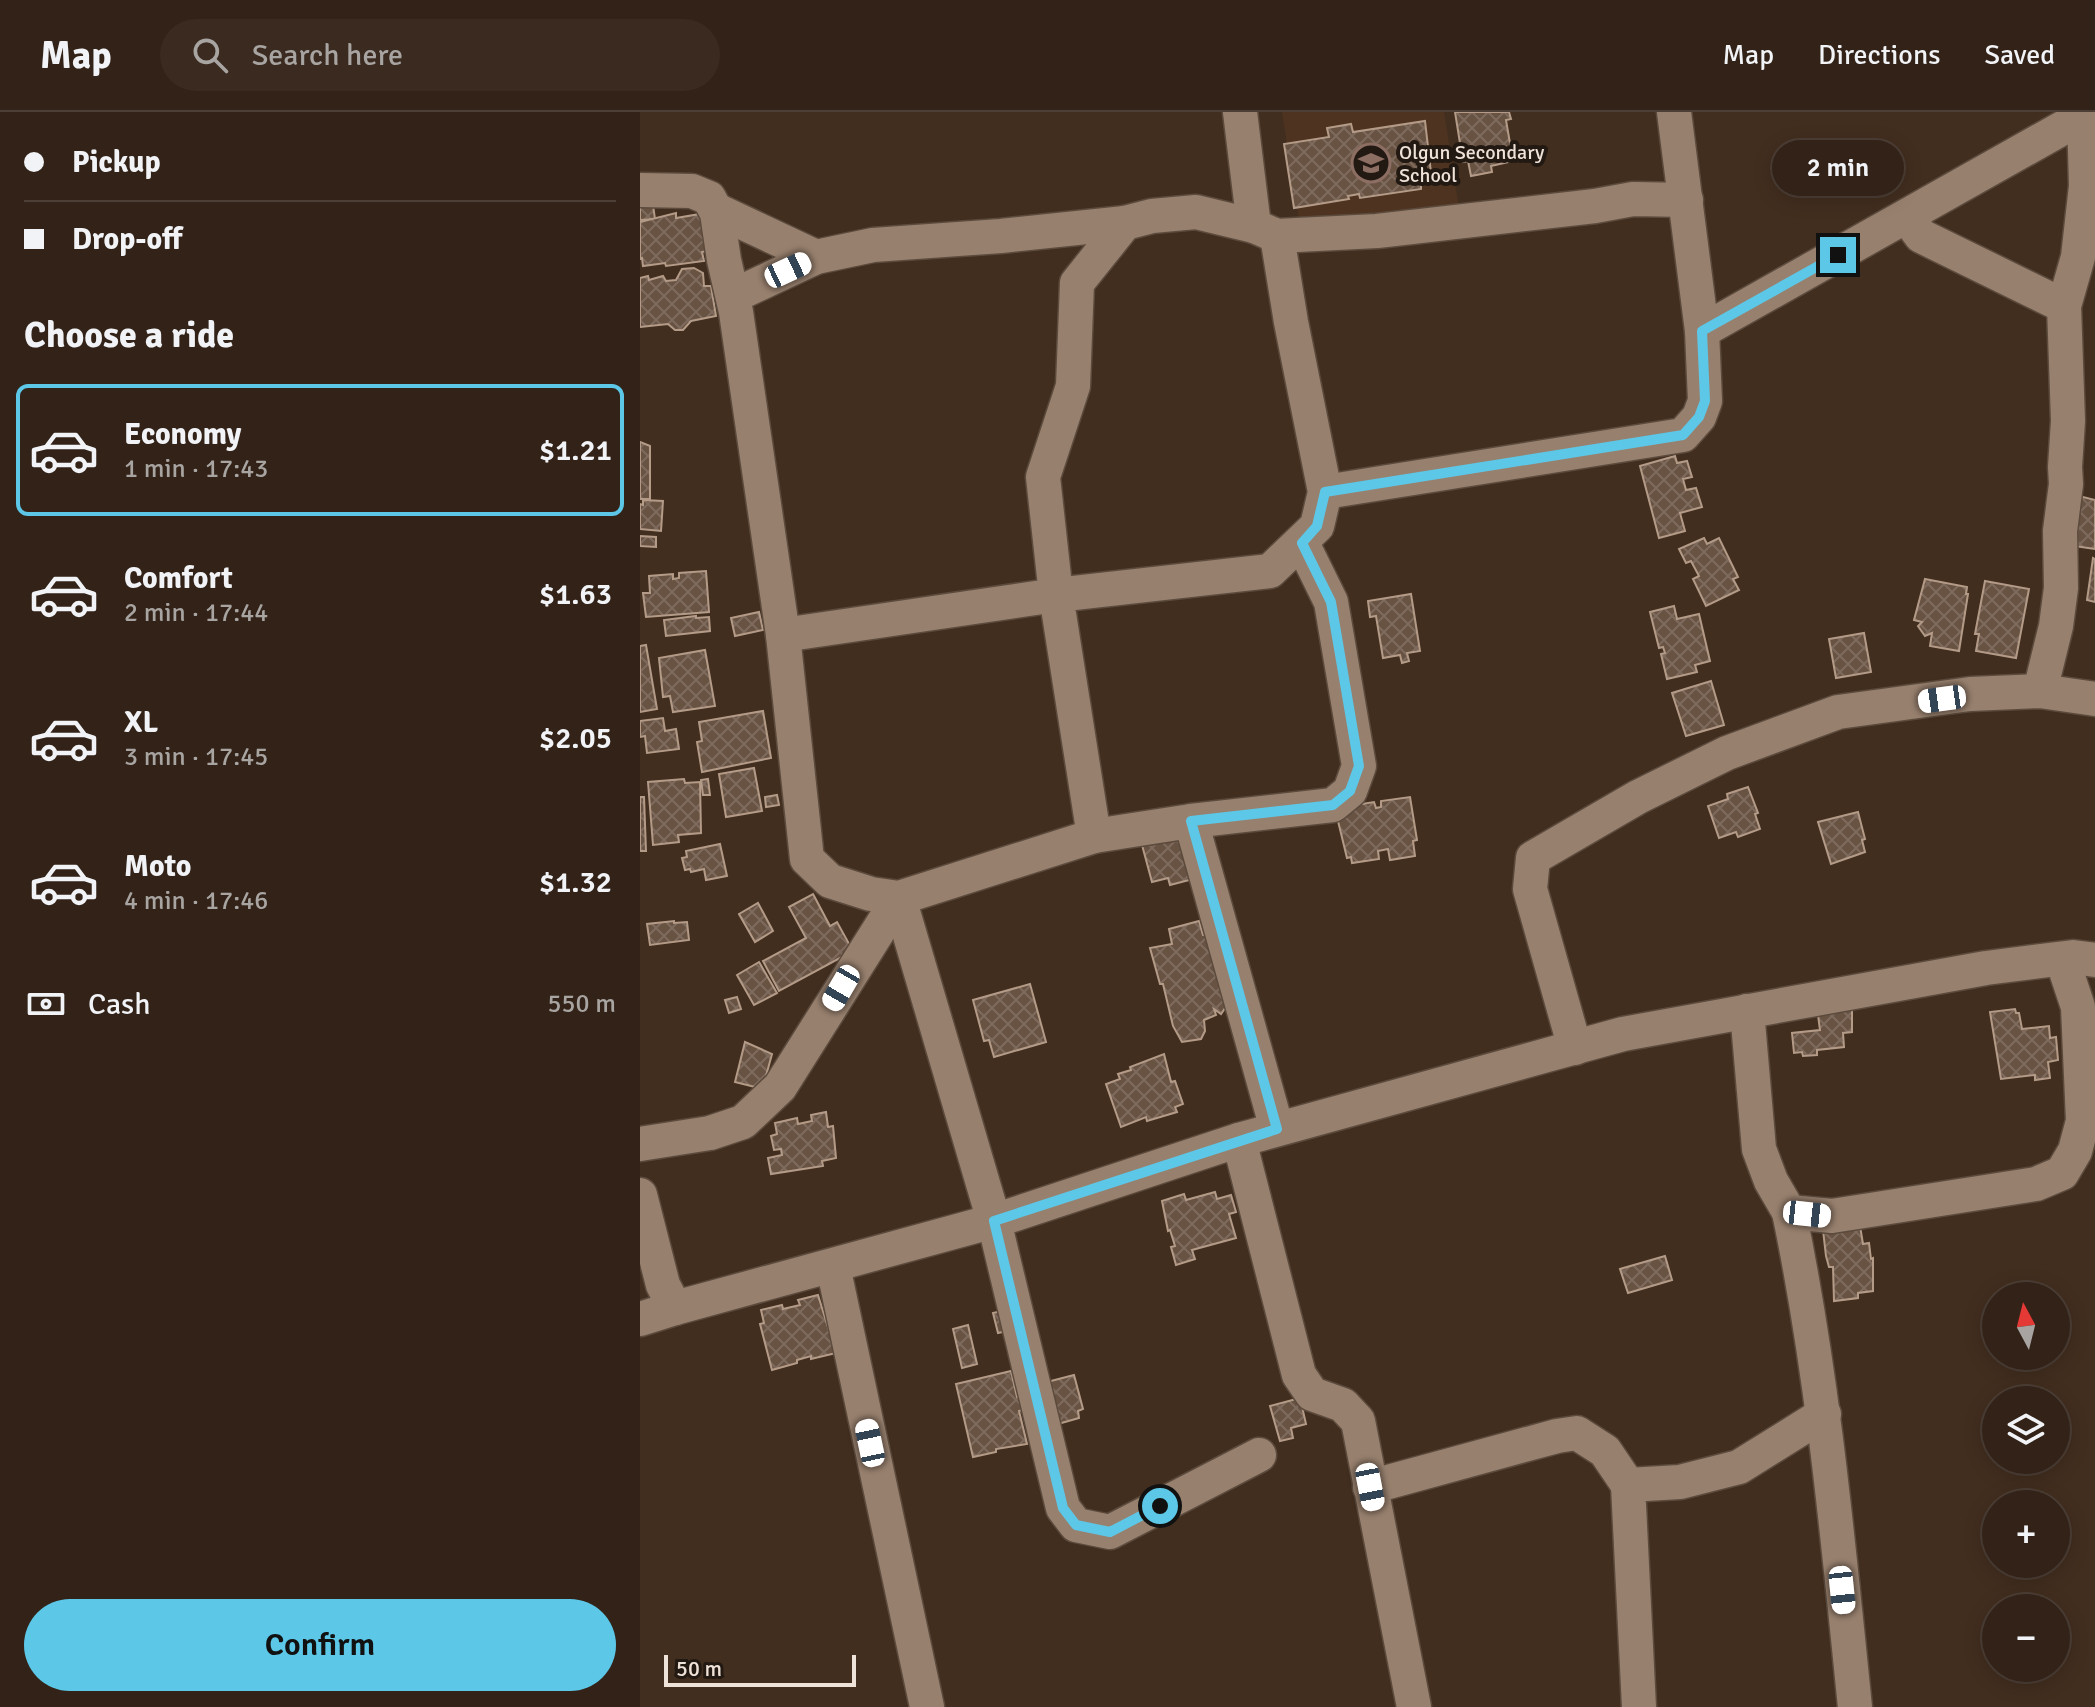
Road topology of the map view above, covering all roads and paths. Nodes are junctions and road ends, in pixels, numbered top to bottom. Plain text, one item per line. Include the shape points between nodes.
1 (1240, 112) edge
2 (1677, 114) edge
3 (2088, 114) edge
4 (640, 190) edge
5 (1686, 200) junction
6 (716, 210) junction
7 (1907, 217) junction
8 (1125, 223) junction
9 (1265, 231) junction
10 (816, 257) junction
11 (733, 296) junction
12 (2064, 306) junction
13 (1702, 331) junction
14 (1325, 492) junction
15 (1302, 543) junction
16 (1056, 595) junction
17 (783, 635) junction
18 (2040, 691) junction
19 (2095, 699) edge
20 (1191, 821) junction
21 (1094, 836) junction
22 (899, 898) junction
23 (2079, 960) edge
24 (1747, 1011) junction
25 (1575, 1048) junction
26 (1277, 1129) junction
27 (1239, 1140) junction
28 (640, 1144) edge
29 (640, 1195) edge
30 (1789, 1212) junction
31 (1832, 1216) junction
32 (994, 1221) junction
33 (1799, 1259) junction
34 (833, 1266) junction
35 (675, 1308) junction
36 (640, 1319) edge
37 (1824, 1414) junction
38 (1259, 1455) dead end
39 (1628, 1485) junction
40 (1370, 1487) junction
41 (927, 1707) edge
42 (1414, 1707) edge
43 (1639, 1707) edge
44 (1855, 1707) edge

1 - 9 street
2 - 5 street
3 - 7 street
3 - 12 street via 2078,257
4 - 6 street via 692,191 709,198
5 - 9 street via 1633,199 1377,231
5 - 13 street
6 - 10 street
6 - 11 street
7 - 12 street via 1921,236
7 - 13 street
8 - 9 street via 1196,212
8 - 10 street via 873,245
8 - 16 street via 1077,283 1073,386 1043,477
9 - 14 street via 1291,322
10 - 11 street
11 - 17 street
12 - 18 street via 2068,421 2061,588
13 - 14 street via 1705,401 1683,435
14 - 15 street via 1317,526
15 - 16 street via 1270,571
15 - 20 street via 1331,602 1359,766 1350,791 1333,805
16 - 17 street
16 - 21 street
17 - 22 street via 807,859 830,881
18 - 19 street
18 - 25 street via 1970,694 1838,712 1727,753 1533,858 1530,889
20 - 21 street
20 - 26 street
21 - 22 street
22 - 28 street via 780,1087 743,1122
22 - 32 street
23 - 24 street via 1986,968
23 - 31 street via 2083,1121 2062,1173 2036,1184
24 - 25 street
24 - 30 street via 1759,1149
25 - 26 street
26 - 27 street
27 - 32 street
27 - 40 street via 1299,1375 1312,1394 1343,1405 1358,1421
29 - 35 street via 663,1285
30 - 31 street
30 - 33 street
31 - 33 street
32 - 34 street
32 - 38 street via 1063,1508 1076,1525 1110,1532
33 - 37 street
34 - 35 street
34 - 41 street
35 - 36 street
37 - 39 street via 1739,1467 1680,1482
37 - 44 street
39 - 40 street via 1605,1451 1577,1433
39 - 43 street
40 - 42 street

